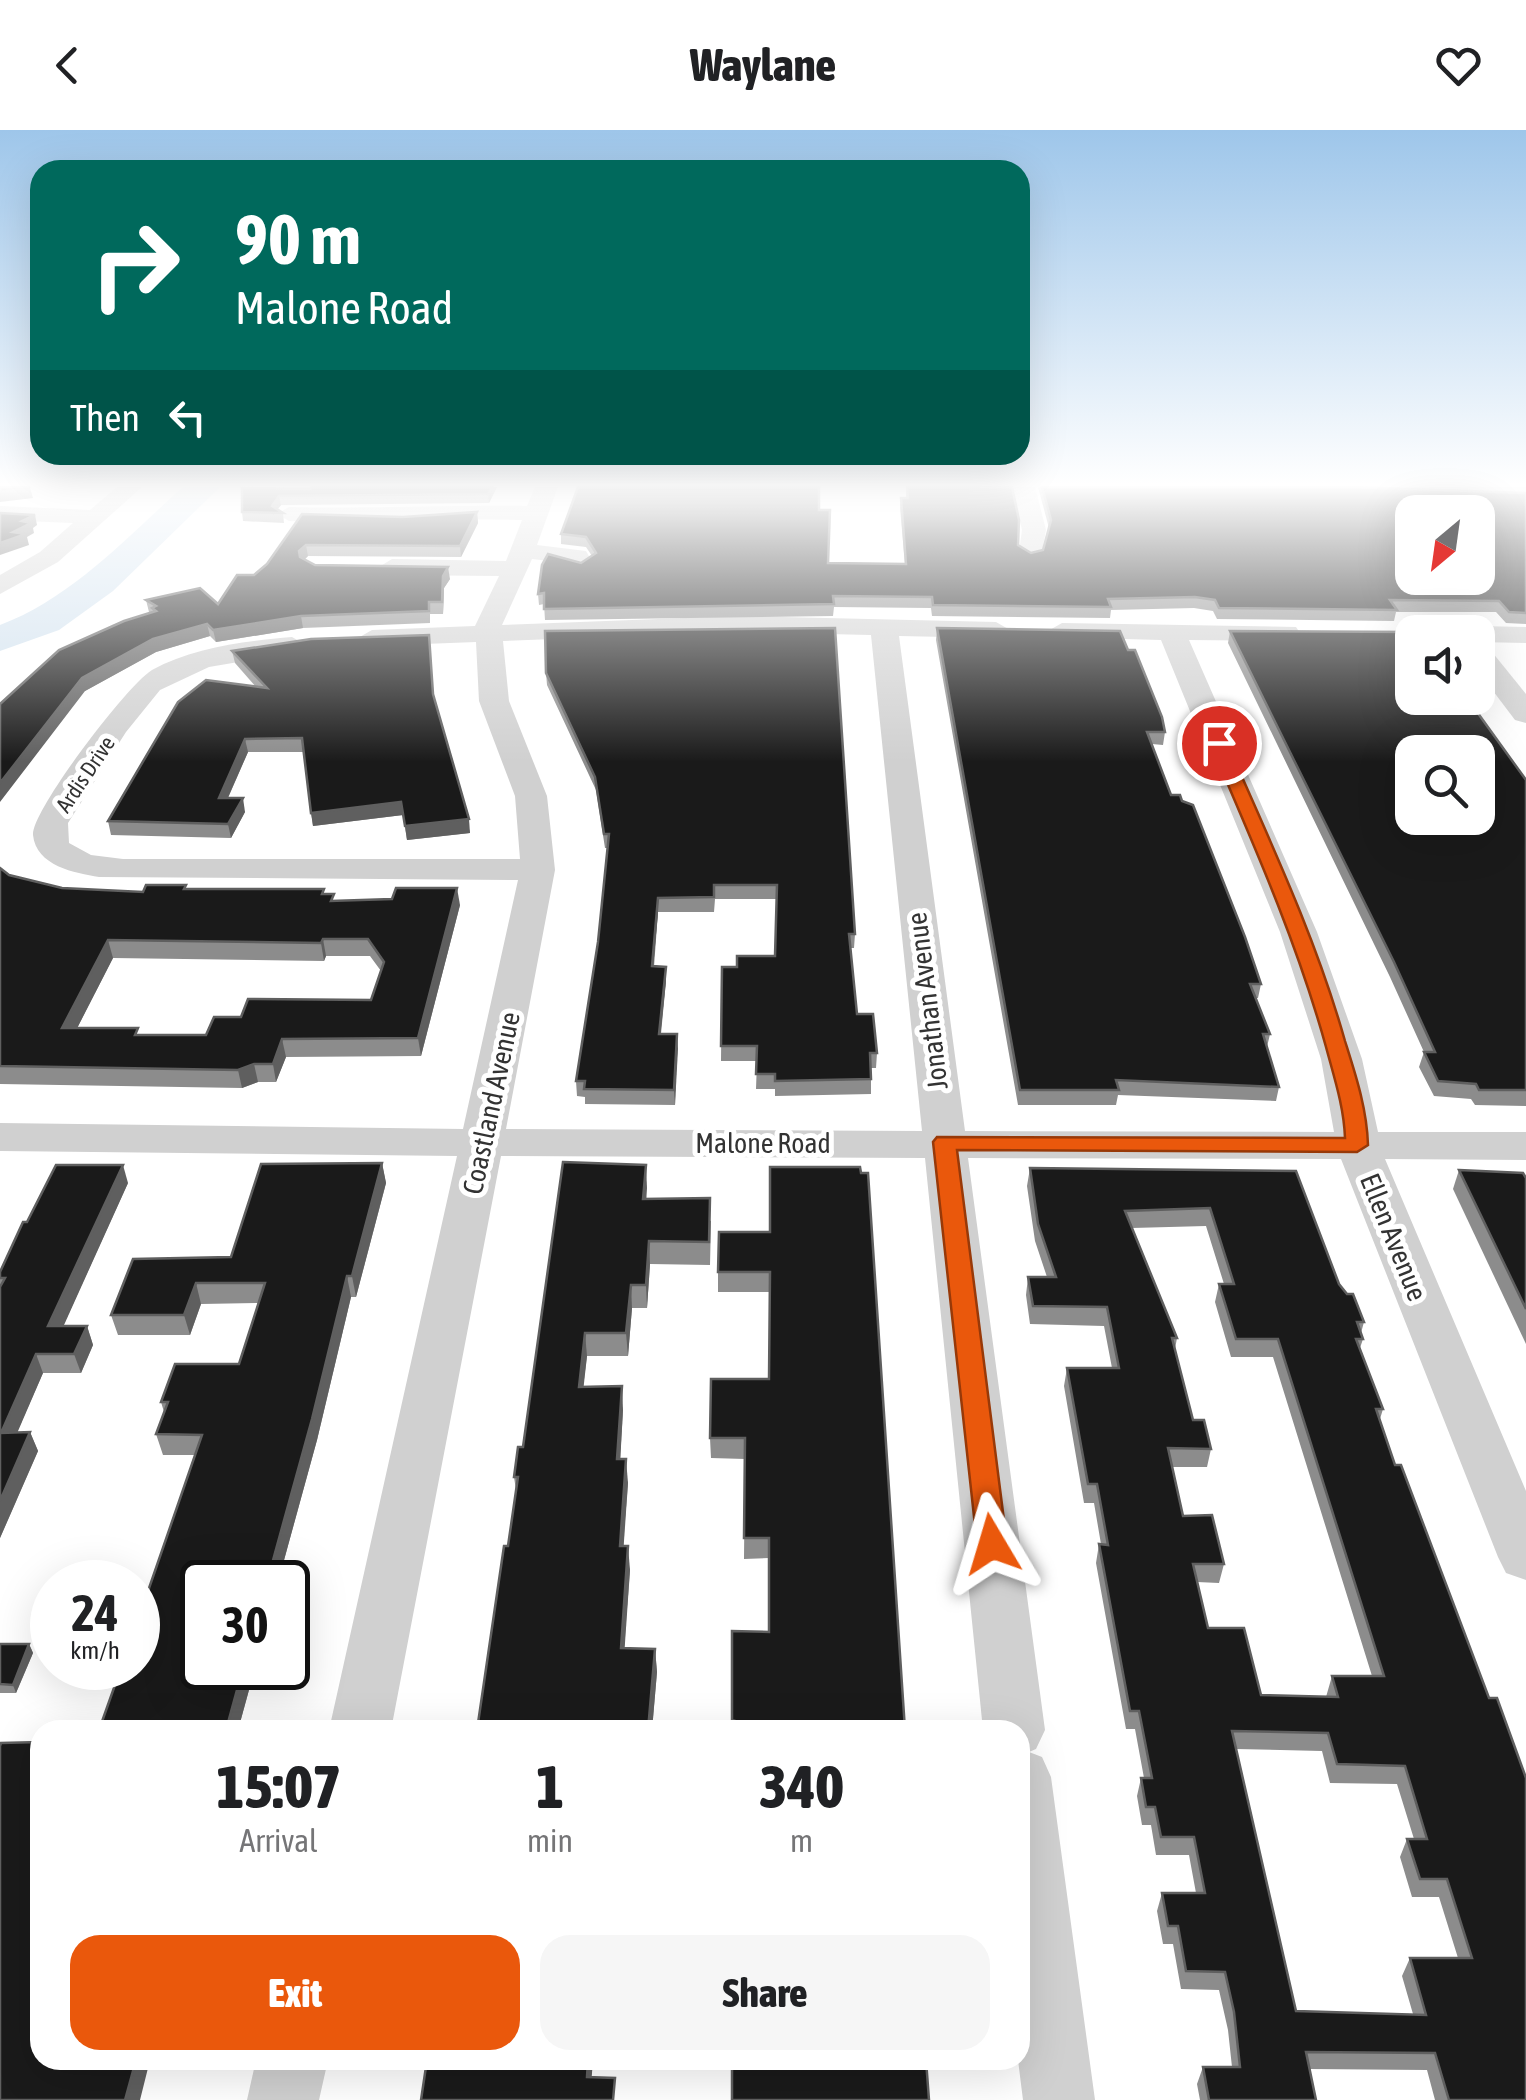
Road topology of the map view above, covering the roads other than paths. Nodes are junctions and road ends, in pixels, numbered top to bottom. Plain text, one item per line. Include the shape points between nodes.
1 (508, 579) edge
2 (884, 629) junction
3 (1171, 632) junction
4 (488, 633) junction
5 (1320, 633) edge
6 (1495, 634) edge
7 (1526, 635) edge
8 (1495, 675) edge
9 (1526, 714) edge
10 (538, 870) junction
11 (0, 1137) edge
12 (485, 1142) junction
13 (945, 1142) junction
14 (1357, 1145) junction
15 (1526, 1146) edge
16 (1526, 1557) edge
17 (362, 1720) edge
18 (1013, 1720) edge
19 (1030, 1860) edge
20 (290, 2070) edge
21 (283, 2100) edge
22 (1059, 2100) edge

1 - 4 street, Coastland Avenue
2 - 3 street, Ardis Drive
2 - 4 street, Ardis Drive via 738,624
2 - 13 street, Jonathan Avenue
3 - 5 street, Ardis Drive
3 - 14 street, Ellen Avenue via 1290,910 1332,1030
4 - 10 street, Coastland Avenue via 494,702 531,796
4 - 10 street, Ardis Drive via 233,653 151,683 51,823 50,840 88,866 123,869
6 - 7 street
8 - 9 street
10 - 12 street, Coastland Avenue
11 - 12 street, Malone Road
12 - 13 street, Malone Road
12 - 17 street, Coastland Avenue
13 - 14 street, Malone Road
13 - 18 street, Jonathan Avenue
14 - 15 street, Malone Road
14 - 16 street, Ellen Avenue
19 - 22 street
20 - 21 street

